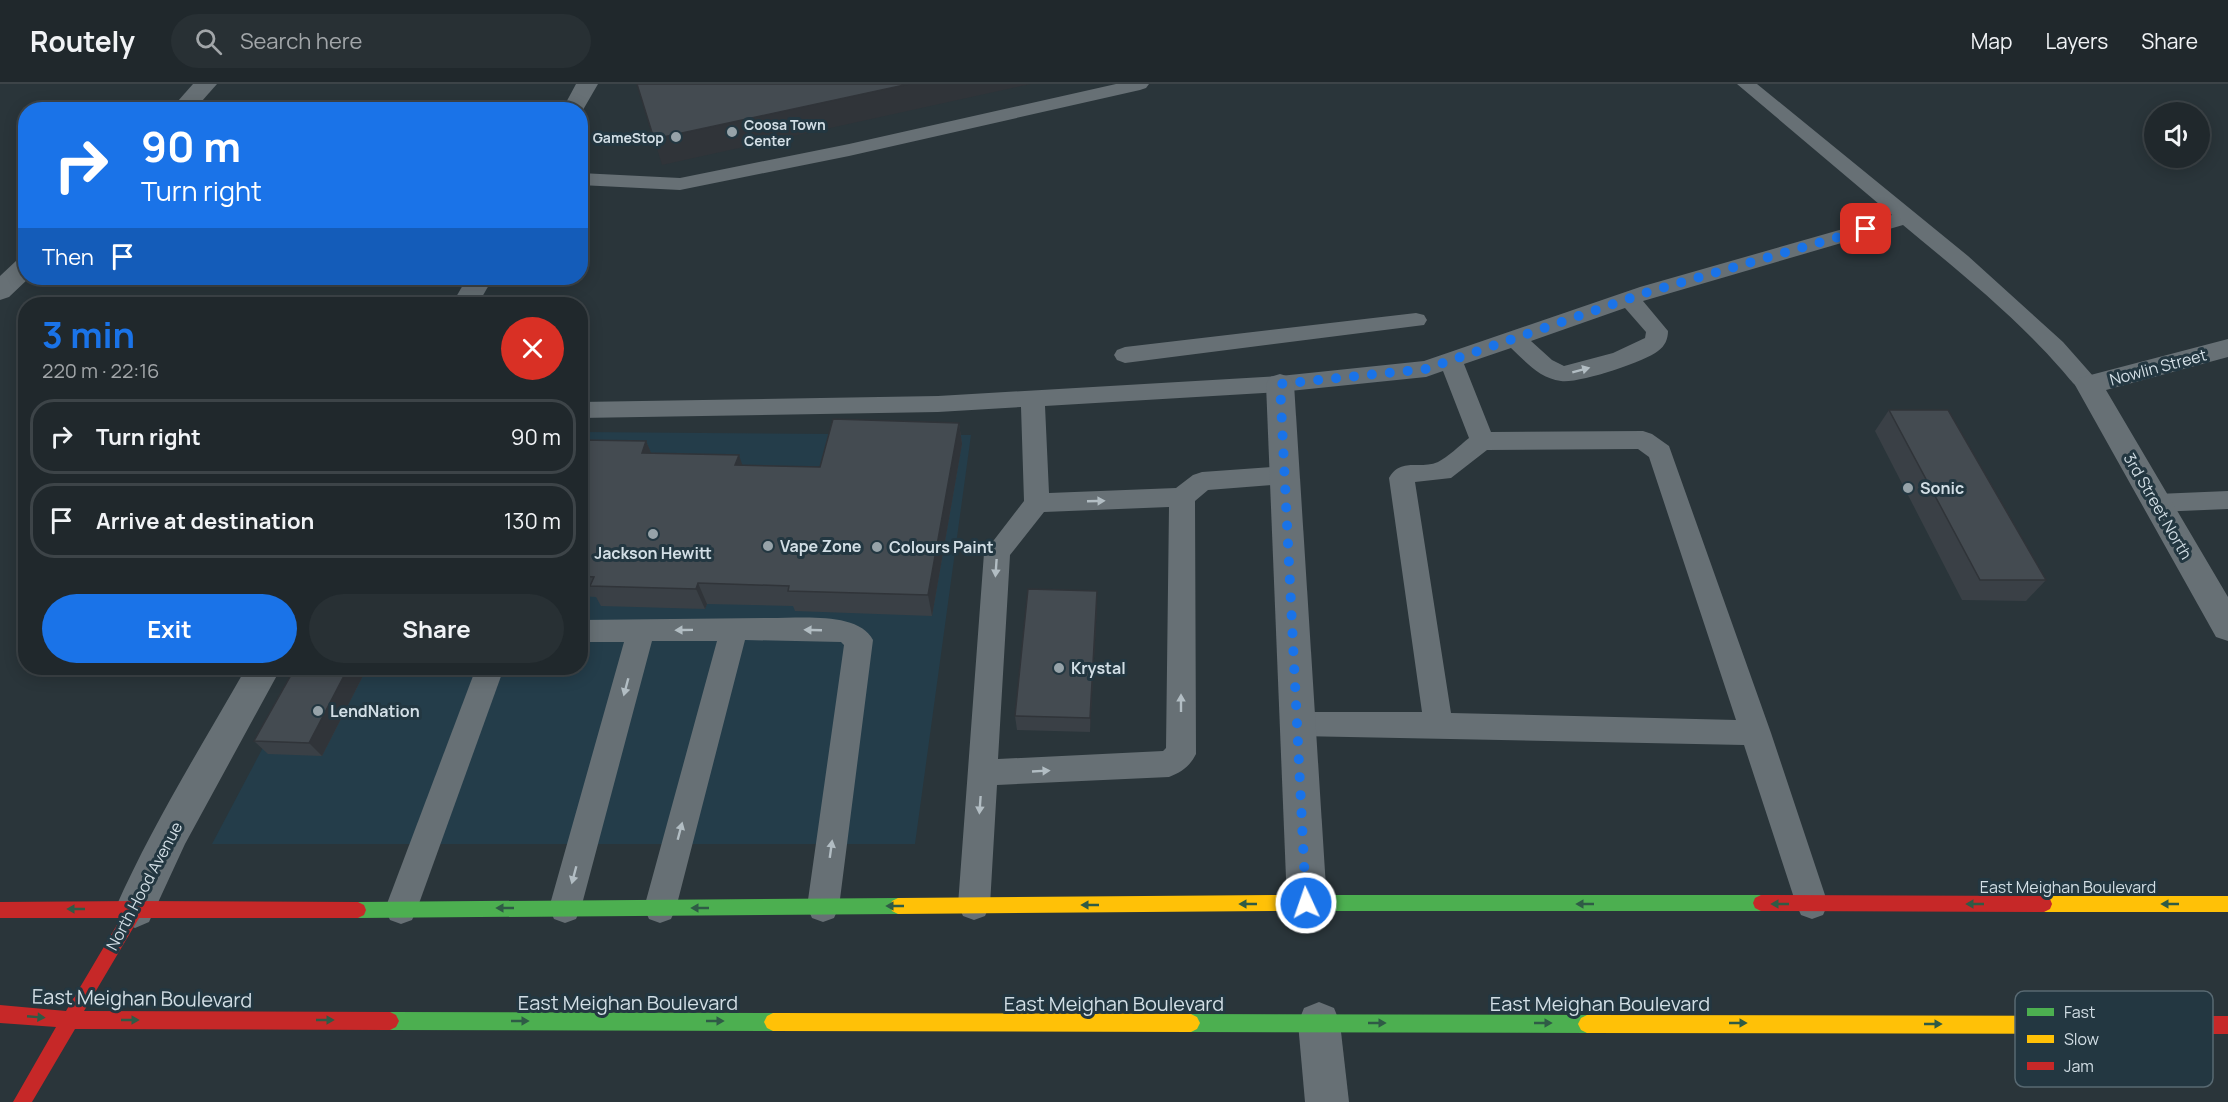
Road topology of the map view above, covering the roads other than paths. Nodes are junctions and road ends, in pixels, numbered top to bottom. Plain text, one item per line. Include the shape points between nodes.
1 (206, 84) edge
2 (587, 84) edge
3 (1140, 84) edge
4 (1746, 84) edge
5 (189, 102) edge
6 (577, 102) edge
7 (588, 179) edge
8 (1907, 217) junction
9 (18, 274) edge
10 (0, 291) edge
11 (1629, 299) junction
12 (1416, 320) dead end
13 (1515, 338) junction
14 (2228, 348) edge
15 (1125, 355) dead end
16 (1451, 361) junction
17 (1280, 384) junction
18 (2089, 385) junction
19 (1033, 398) junction
20 (588, 410) edge
21 (1482, 441) junction
22 (1285, 475) junction
23 (1182, 497) junction
24 (2228, 500) edge
25 (1037, 503) junction
26 (2157, 503) junction
27 (2225, 617) edge
28 (734, 629) junction
29 (641, 630) junction
30 (588, 631) edge
31 (260, 675) edge
32 (487, 675) edge
33 (1298, 724) junction
34 (1438, 725) junction
35 (1756, 734) junction
36 (982, 773) junction
37 (1306, 903) junction
38 (1812, 904) junction
39 (2228, 904) edge
40 (974, 905) junction
41 (823, 907) junction
42 (565, 908) junction
43 (660, 908) junction
44 (135, 909) junction
45 (401, 909) junction
46 (0, 910) edge
47 (0, 1014) edge
48 (72, 1020) junction
49 (1319, 1023) junction
50 (2015, 1025) edge
51 (2213, 1025) edge
52 (2228, 1025) edge
53 (22, 1102) edge
54 (1327, 1102) edge

1 - 5 street
2 - 6 street
3 - 7 lane via 680,184
4 - 8 lane
8 - 11 lane
8 - 18 lane via 2055,347
9 - 10 street
11 - 13 lane
13 -> 11 lane via 1547,368 1564,374 1634,355 1656,340 1657,331
12 - 15 lane
13 - 16 lane
14 - 18 street, Nowlin Street
16 - 17 lane via 1426,369
16 - 21 lane
17 - 19 lane
17 - 22 street
18 - 26 street, 3rd Street North
19 - 20 lane via 938,404
19 - 25 lane
21 - 34 lane via 1442,472 1409,473 1402,478
21 - 35 lane via 1643,440 1660,452
22 - 23 lane via 1202,482
22 - 33 street
25 -> 23 lane
36 -> 23 lane via 1169,764 1181,754
24 - 26 lane
25 -> 36 lane via 997,553
26 - 27 street, 3rd Street North
28 -> 29 lane
41 -> 28 lane via 859,640 846,631
43 -> 28 lane
29 - 30 lane
29 -> 42 lane
31 - 44 street, North Hood Avenue via 172,832
32 - 45 lane
33 - 34 lane
33 - 37 street
34 - 35 lane
35 - 38 lane
36 -> 40 lane
38 -> 37 highway, East Meighan Boulevard
37 -> 40 highway, East Meighan Boulevard
39 -> 38 highway, East Meighan Boulevard
40 -> 41 highway, East Meighan Boulevard
41 -> 43 highway, East Meighan Boulevard
42 - 43 highway, East Meighan Boulevard
42 -> 45 highway, East Meighan Boulevard
44 - 45 highway, East Meighan Boulevard
44 -> 46 highway, East Meighan Boulevard
44 - 48 highway, North Hood Avenue
47 -> 48 highway, East Meighan Boulevard
48 -> 49 highway, East Meighan Boulevard
48 - 53 highway, North Hood Avenue
49 -> 50 highway, East Meighan Boulevard
49 - 54 street
51 -> 52 highway, East Meighan Boulevard

